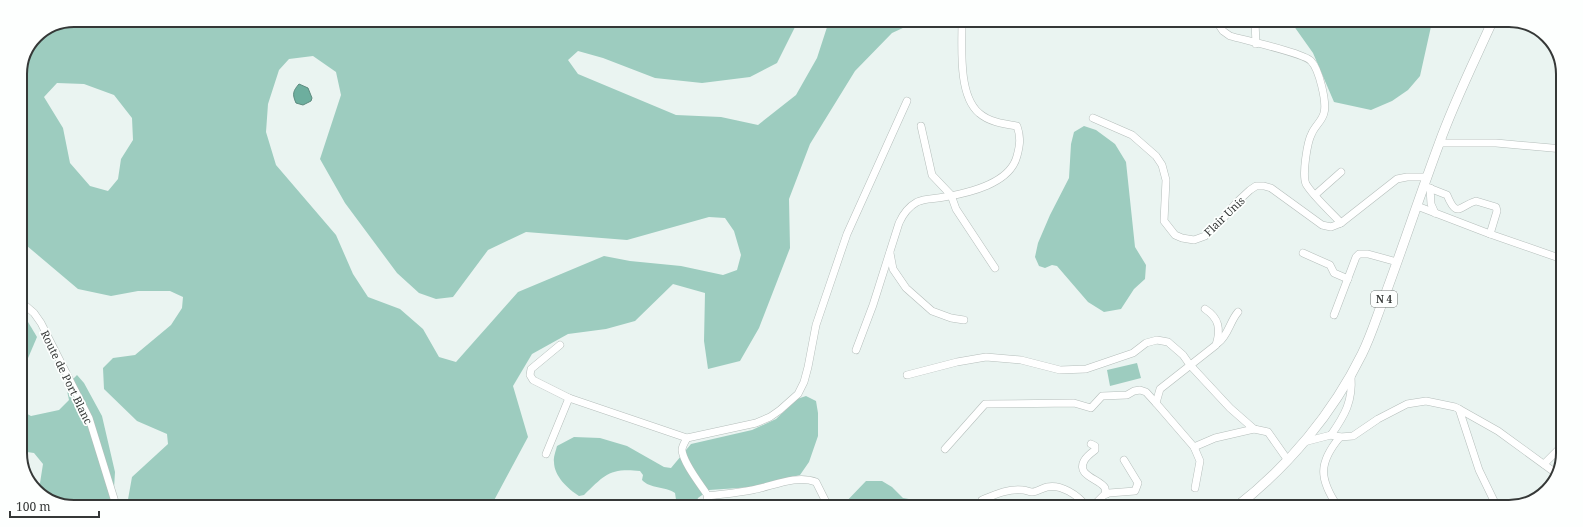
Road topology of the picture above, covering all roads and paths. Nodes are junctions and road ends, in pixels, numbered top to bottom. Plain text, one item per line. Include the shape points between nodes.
1 (962, 27) edge
2 (1220, 27) edge
3 (1255, 27) edge
4 (1490, 27) edge
5 (1256, 44) junction
6 (907, 101) dead end
7 (1093, 118) dead end
8 (921, 126) dead end
9 (1439, 143) junction
10 (1556, 148) edge
11 (1341, 172) dead end
12 (1427, 184) junction
13 (1315, 195) junction
14 (951, 196) junction
15 (1417, 206) junction
16 (1435, 213) junction
17 (1341, 223) junction
18 (1490, 234) junction
19 (890, 251) junction
20 (1303, 253) dead end
21 (1556, 257) edge
22 (1397, 262) junction
23 (995, 268) dead end
24 (1348, 279) junction
25 (27, 308) edge
26 (1204, 309) dead end
27 (1238, 312) dead end
28 (1334, 315) dead end
29 (964, 320) dead end
30 (560, 345) dead end
31 (1216, 345) junction
32 (856, 350) dead end
33 (1190, 365) junction
34 (907, 375) dead end
35 (1351, 376) junction
36 (569, 398) junction
37 (1156, 403) junction
38 (1459, 409) junction
39 (1254, 429) junction
40 (1331, 435) junction
41 (1340, 437) junction
42 (686, 438) junction
43 (1303, 443) junction
44 (1091, 444) dead end
45 (1194, 447) junction
46 (945, 449) dead end
47 (1556, 452) edge
48 (546, 454) dead end
49 (1287, 459) junction
50 (1124, 460) dead end
51 (1544, 464) junction
52 (1552, 470) edge
53 (1195, 488) dead end
54 (1106, 494) junction
55 (708, 496) junction
56 (114, 500) edge
57 (707, 500) edge
58 (825, 500) edge
59 (982, 500) dead end
60 (1079, 500) edge
61 (1100, 500) edge
62 (1245, 500) edge
63 (1333, 500) edge
64 (1494, 500) edge

1 - 14 street via 962,66 971,102 980,114 990,120 1017,126 1020,135 1016,162 1009,172 992,183
2 - 5 street via 1230,36
3 - 5 street
4 - 9 main road, N 4
5 - 13 street via 1311,60 1320,77 1324,114 1309,141 1304,175 1306,184
6 - 42 street via 848,234 816,325 808,367 798,394 770,417 756,423
7 - 17 street, Flair Unis via 1132,135 1156,156 1162,165 1166,180 1164,221 1182,238 1194,240 1205,236 1256,186 1271,188 1322,225 1332,227
8 - 14 street via 932,175
9 - 10 street via 1496,143
9 - 12 main road, N 4
11 - 13 street
12 - 15 main road, N 4
12 - 16 street via 1430,204
12 - 17 street via 1407,177 1397,179
12 - 18 street via 1448,195 1451,206 1457,209 1476,201 1496,207
13 - 17 street
14 - 19 street via 923,200 909,208 899,222
14 - 23 street via 956,209
15 - 16 street
15 - 22 main road, N 4
16 - 18 street
18 - 21 street
19 - 29 street via 893,269 906,288 932,311
19 - 32 street
20 - 24 street via 1330,265 1334,273
22 - 24 street via 1359,254
22 - 35 main road, N 4 via 1363,353
24 - 28 street
25 - 56 street, Route de Port Blanc via 41,323 89,418
26 - 31 street via 1211,314 1219,327
27 - 31 street via 1222,341
30 - 36 street via 532,369 530,375 533,380
31 - 33 street
33 - 34 street via 1168,342 1158,340 1146,343 1133,353 1086,369 1060,370 1021,360 986,357
33 - 37 street via 1160,389
33 - 39 street via 1230,408
35 - 40 street via 1351,396 1338,426
35 - 43 main road, N 4 via 1326,415
36 - 42 street
36 - 48 street
37 - 45 street
37 - 46 street via 1146,392 1140,390 1127,395 1102,396 1091,408 1074,403 984,404
38 - 41 street via 1426,401 1407,404 1353,436
38 - 51 street via 1498,431
38 - 64 street via 1479,470
39 - 45 street via 1215,438
39 - 49 street via 1268,432
40 - 41 street
40 - 43 street
41 - 63 street via 1329,450 1324,466 1325,481
42 - 55 street via 683,447 684,458
43 - 49 main road, N 4
44 - 54 street via 1095,446 1095,450 1082,468 1102,485
45 - 53 street via 1200,461
47 - 51 street
49 - 62 main road, N 4
50 - 54 street via 1138,483 1137,488 1132,492
51 - 52 street
54 - 61 street
55 - 57 street
55 - 58 street via 751,490 792,480 810,480 816,482
59 - 60 street via 999,493 1018,490 1034,492 1054,487 1063,489

